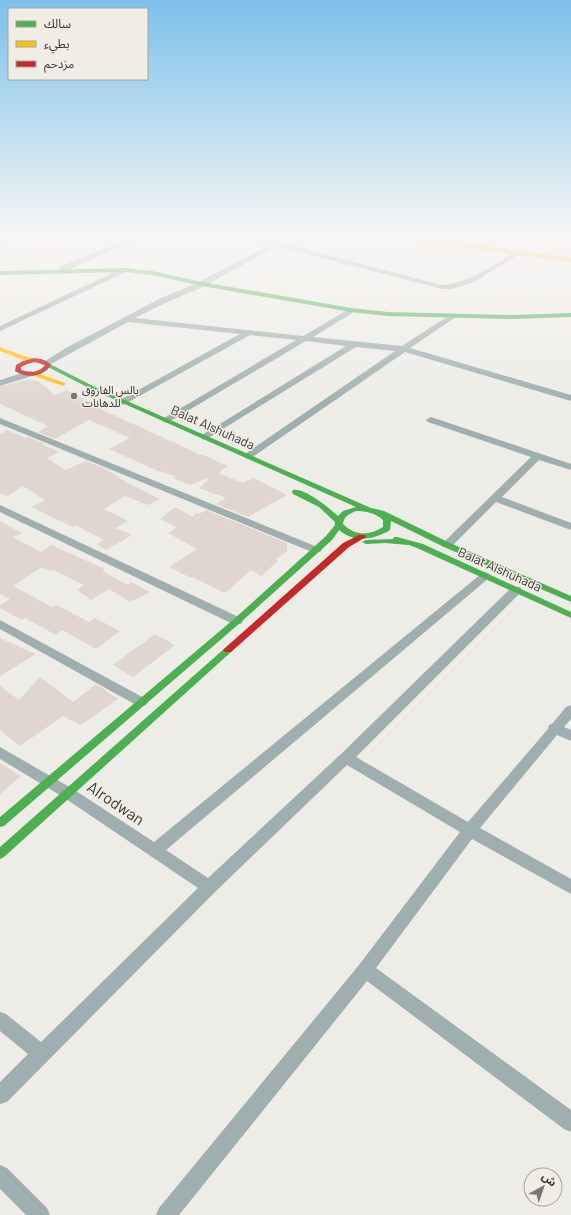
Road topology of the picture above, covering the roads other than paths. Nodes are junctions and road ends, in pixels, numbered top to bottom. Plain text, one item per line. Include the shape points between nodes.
1 (75, 294) edge
2 (179, 294) edge
3 (267, 294) edge
4 (282, 294) edge
5 (351, 310) junction
6 (571, 312) edge
7 (571, 315) edge
8 (450, 317) junction
9 (128, 320) junction
10 (0, 329) edge
11 (250, 332) junction
12 (306, 338) junction
13 (356, 343) junction
14 (0, 348) edge
15 (403, 349) junction
16 (42, 363) junction
17 (15, 368) junction
18 (31, 374) junction
19 (0, 382) edge
20 (571, 398) edge
21 (124, 402) junction
22 (167, 420) junction
23 (431, 420) dead end
24 (0, 421) edge
25 (205, 437) junction
26 (220, 454) dead end
27 (538, 455) junction
28 (248, 456) junction
29 (571, 468) edge
30 (285, 486) dead end
31 (495, 498) junction
32 (345, 500) junction
33 (0, 508) edge
34 (326, 508) junction
35 (368, 509) junction
36 (381, 513) junction
37 (339, 523) junction
38 (571, 527) edge
39 (373, 536) junction
40 (362, 537) junction
41 (329, 538) junction
42 (411, 543) junction
43 (447, 544) junction
44 (346, 545) junction
45 (316, 550) junction
46 (485, 576) junction
47 (516, 590) junction
48 (571, 599) edge
49 (571, 615) edge
50 (237, 621) junction
51 (0, 624) edge
52 (141, 702) junction
53 (571, 710) edge
54 (554, 728) junction
55 (571, 736) edge
56 (0, 752) edge
57 (346, 758) junction
58 (49, 781) junction
59 (68, 792) junction
60 (0, 823) edge
61 (470, 830) junction
62 (154, 851) junction
63 (0, 854) edge
64 (209, 886) junction
65 (571, 886) edge
66 (365, 970) junction
67 (0, 1020) edge
68 (41, 1053) junction
69 (0, 1095) edge
70 (571, 1122) edge
71 (0, 1175) edge
72 (40, 1215) edge
73 (166, 1215) edge

1 - 10 street
2 - 9 street
3 - 5 main road
4 - 6 main road via 380,309 507,314
5 - 8 main road
5 - 12 street
7 - 8 main road
8 - 15 street
9 - 11 street
9 - 16 street
11 - 12 street
11 - 21 street
12 - 13 street
12 - 22 street
13 - 15 street
13 - 25 street
14 - 16 main road, Balat Alshuhada
15 - 20 street
15 - 28 street
16 - 17 main road via 21,364
16 - 18 main road via 43,372
16 - 21 main road, Balat Alshuhada
17 - 18 main road, Balat Alshuhada
17 - 19 street
18 - 19 street
18 - 26 main road, Balat Alshuhada via 74,389
21 - 22 main road, Balat Alshuhada
22 - 25 main road, Balat Alshuhada
23 - 27 street
24 - 45 street
25 - 28 main road, Balat Alshuhada
27 - 29 street
27 - 31 street
28 - 32 main road, Balat Alshuhada
30 - 34 main road
31 - 38 street
31 - 43 street
32 - 34 main road
32 - 35 main road, Balat Alshuhada
33 - 50 street
34 - 37 main road
35 - 36 main road, Balat Alshuhada
35 - 37 main road via 349,511 340,517
36 - 39 main road via 387,520 387,528
36 - 43 main road, Balat Alshuhada
37 - 40 main road via 345,531
37 - 41 main road
39 - 40 main road, Balat Alshuhada
39 - 42 main road, Balat Alshuhada
40 - 44 main road
41 - 44 main road via 338,539
41 - 45 main road
42 - 44 main road via 372,541
42 - 46 main road, Balat Alshuhada
43 - 48 main road, Balat Alshuhada
44 - 59 main road
45 - 50 main road
46 - 47 main road, Balat Alshuhada
46 - 62 street
47 - 49 main road, Balat Alshuhada
47 - 57 street
50 - 52 main road
51 - 52 street
52 - 58 main road
53 - 54 street
54 - 55 street
54 - 61 street
56 - 58 street, Alrodwan
57 - 61 street
57 - 64 street
58 - 59 street, Alrodwan
58 - 60 main road
59 - 62 street, Alrodwan
59 - 63 main road
61 - 65 street
61 - 66 street
62 - 64 street, Alrodwan
64 - 68 street
66 - 70 street
66 - 73 street
67 - 68 street
68 - 69 street
71 - 72 street

